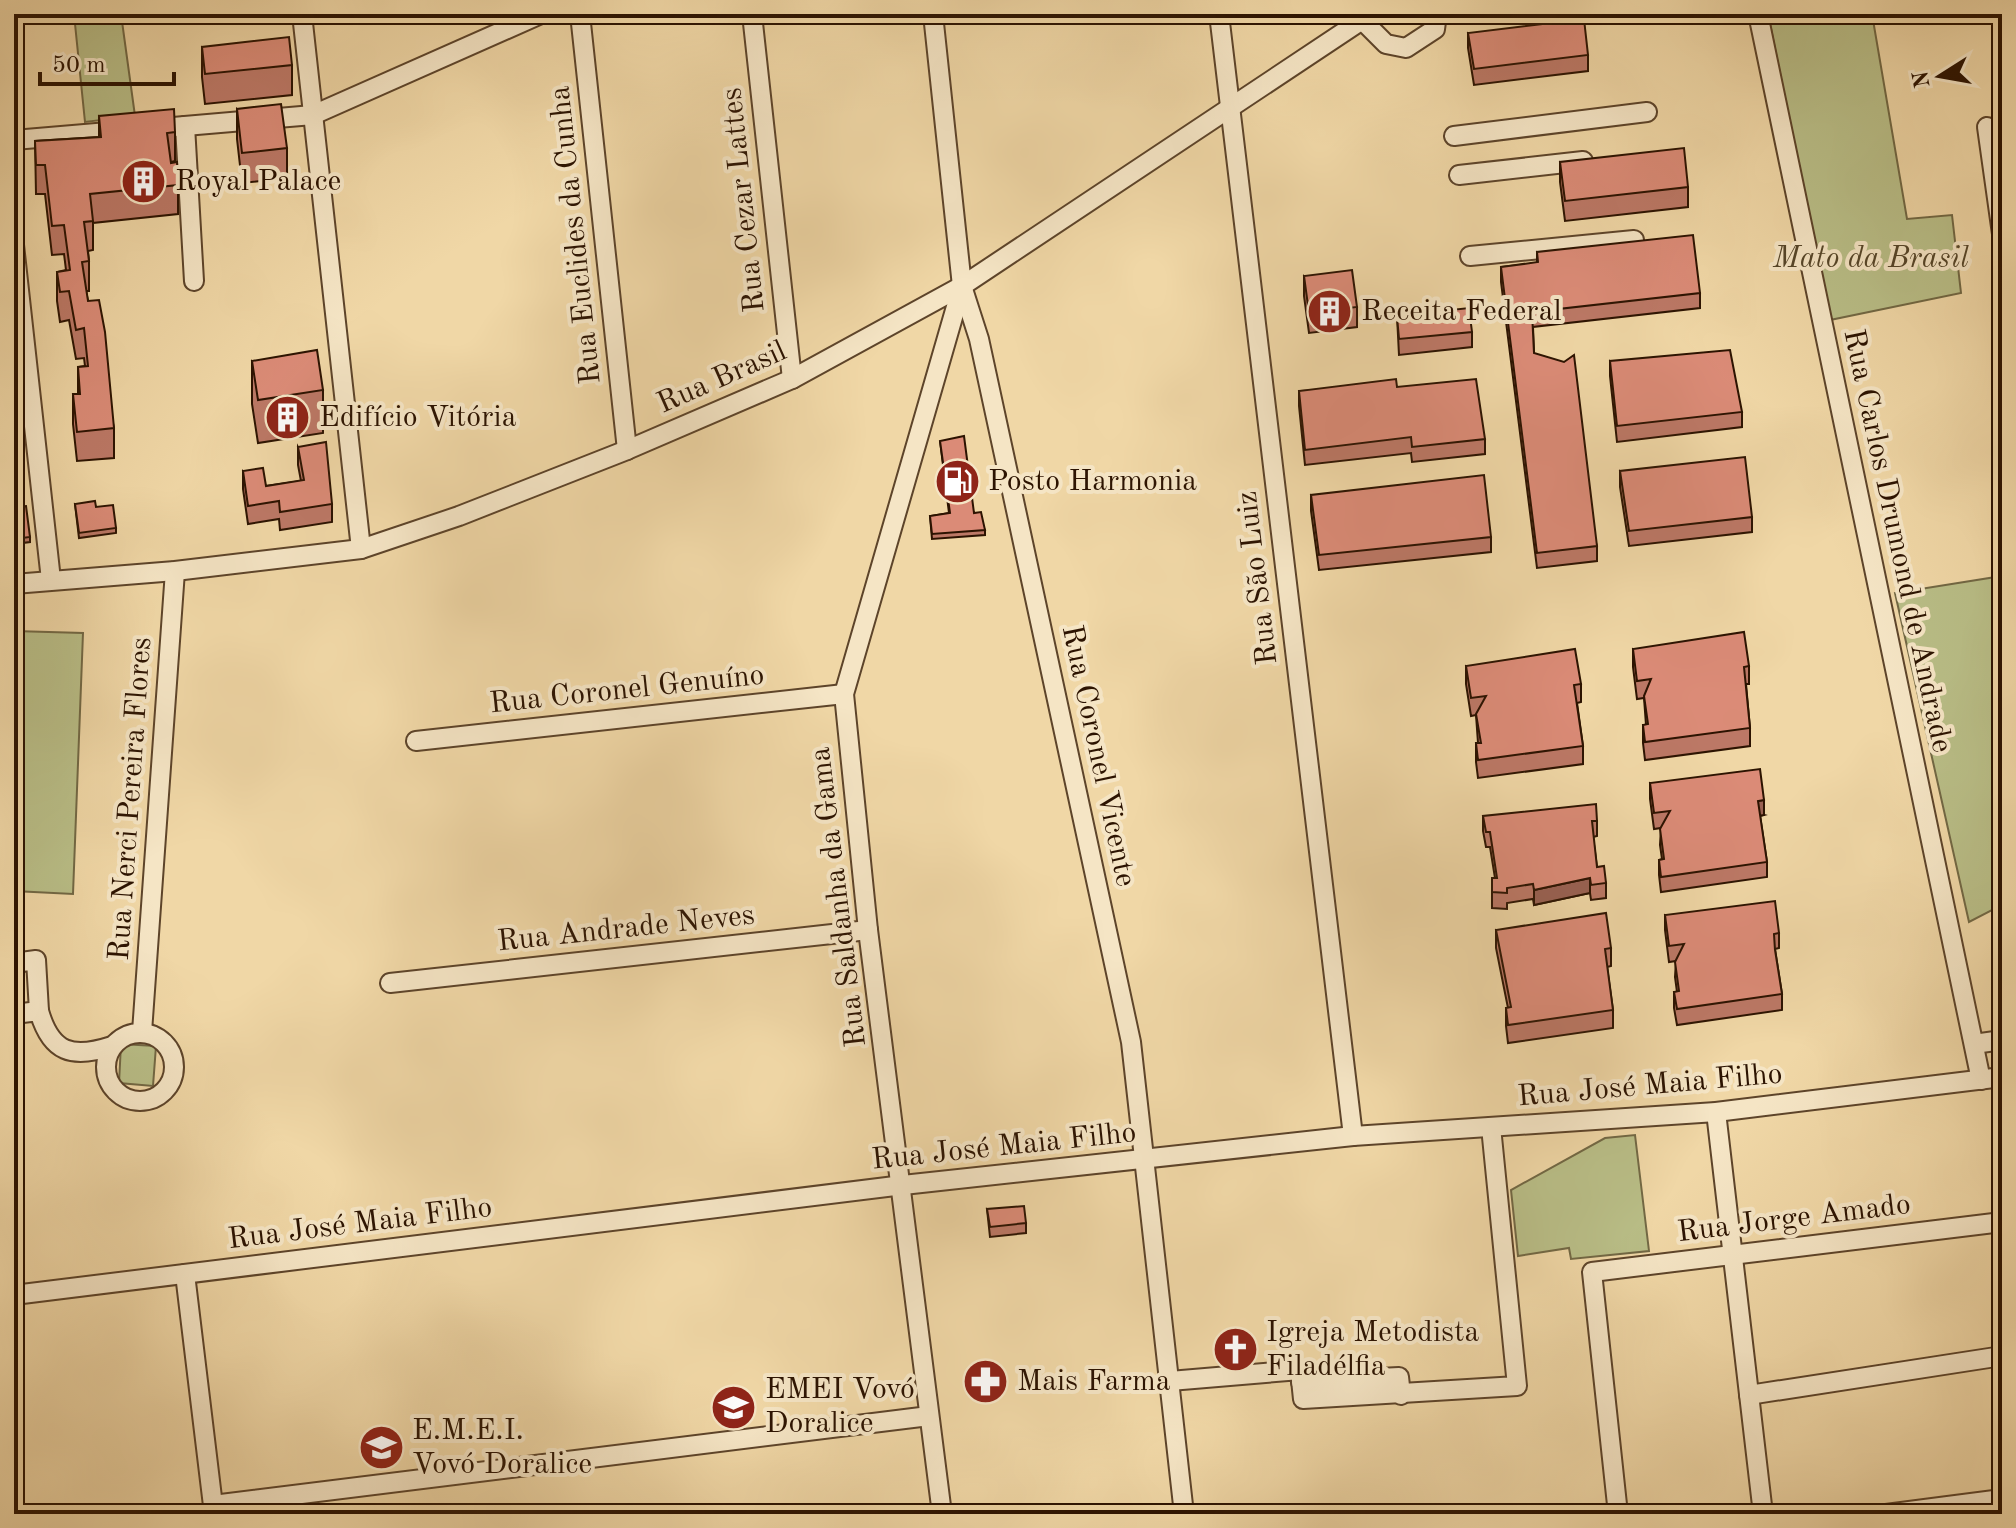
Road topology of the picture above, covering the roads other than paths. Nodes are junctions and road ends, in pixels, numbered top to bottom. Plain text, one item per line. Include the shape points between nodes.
1 (302, 14) edge
2 (541, 14) edge
3 (580, 14) edge
4 (752, 14) edge
5 (933, 14) edge
6 (1219, 14) edge
7 (1437, 14) edge
8 (1758, 14) edge
9 (1366, 17) edge
10 (1230, 106) junction
11 (1647, 112) dead end
12 (313, 115) junction
13 (185, 126) junction
14 (1987, 127) dead end
15 (1454, 136) dead end
16 (14, 140) edge
17 (1600, 159) edge
18 (1459, 175) dead end
19 (2002, 234) edge
20 (1634, 240) edge
21 (14, 245) edge
22 (1470, 256) dead end
23 (194, 281) dead end
24 (962, 286) junction
25 (792, 379) junction
26 (627, 450) junction
27 (361, 549) junction
28 (175, 571) junction
29 (51, 580) junction
30 (14, 584) edge
31 (844, 694) junction
32 (416, 741) dead end
33 (868, 930) junction
34 (14, 963) edge
35 (390, 983) dead end
36 (39, 1011) junction
37 (14, 1014) edge
38 (142, 1032) junction
39 (2002, 1040) edge
40 (1974, 1044) junction
41 (112, 1046) junction
42 (2002, 1077) edge
43 (1981, 1080) junction
44 (1716, 1112) junction
45 (1491, 1127) junction
46 (1353, 1136) junction
47 (1147, 1161) junction
48 (903, 1185) junction
49 (2002, 1222) edge
50 (1732, 1255) junction
51 (185, 1274) junction
52 (14, 1295) edge
53 (2002, 1356) edge
54 (1170, 1381) junction
55 (1749, 1395) junction
56 (929, 1416) junction
57 (2002, 1499) edge
58 (213, 1509) edge
59 (942, 1514) edge
60 (1184, 1514) edge
61 (1618, 1514) edge
62 (1763, 1514) edge
63 (1886, 1514) edge

1 - 12 street
2 - 12 street
3 - 26 street, Rua Euclides da Cunha
4 - 25 street, Rua Cezar Lattes
5 - 24 street, Rua Coronel Vicente
6 - 10 street, Rua São Luiz
7 - 9 street via 1435,29 1406,48 1386,44
8 - 40 street, Rua Carlos Drumond de Andrade
9 - 10 street, Rua Brasil
10 - 24 street, Rua Brasil
10 - 46 street, Rua São Luiz
11 - 15 street
12 - 13 street
12 - 27 street
13 - 16 street
13 - 23 street
14 - 19 street
17 - 18 street
20 - 22 street
21 - 29 street
24 - 25 street, Rua Brasil
24 - 31 street, Rua Saldanha da Gama
24 - 47 street, Rua Coronel Vicente via 979,339 1124,1011
25 - 26 street, Rua Brasil
26 - 27 street, Rua Brasil
27 - 28 street, Rua Brasil
28 - 29 street, Rua Brasil
28 - 38 street, Rua Nerci Pereira Flores
29 - 30 street, Rua Brasil
31 - 32 street, Rua Coronel Genuíno
31 - 33 street, Rua Saldanha da Gama
33 - 35 street, Rua Andrade Neves
33 - 48 street, Rua Saldanha da Gama
34 - 36 street via 36,960
36 - 37 street
36 - 41 street via 45,1032 66,1051 93,1053
38 - 41 street
38 - 41 street via 164,1041 174,1062 169,1085 151,1099 130,1099 113,1088 105,1068
39 - 40 street
40 - 43 street, Rua Carlos Drumond de Andrade
42 - 43 street, Rua José Maia Filho
43 - 44 street, Rua José Maia Filho
44 - 45 street, Rua José Maia Filho
44 - 50 street
45 - 46 street, Rua José Maia Filho
45 - 54 street via 1517,1386 1401,1395 1399,1377 1301,1382 1300,1370
46 - 47 street, Rua José Maia Filho
47 - 48 street, Rua José Maia Filho
47 - 54 street, Rua Coronel Vicente
48 - 51 street, Rua José Maia Filho
48 - 56 street, Rua Saldanha da Gama
49 - 50 street, Rua Jorge Amado
50 - 55 street
50 - 61 street, Rua Jorge Amado via 1592,1272
51 - 52 street, Rua José Maia Filho
51 - 58 street
53 - 55 street
54 - 60 street, Rua Coronel Vicente
55 - 62 street
56 - 58 street
56 - 59 street, Rua Saldanha da Gama
57 - 63 street

